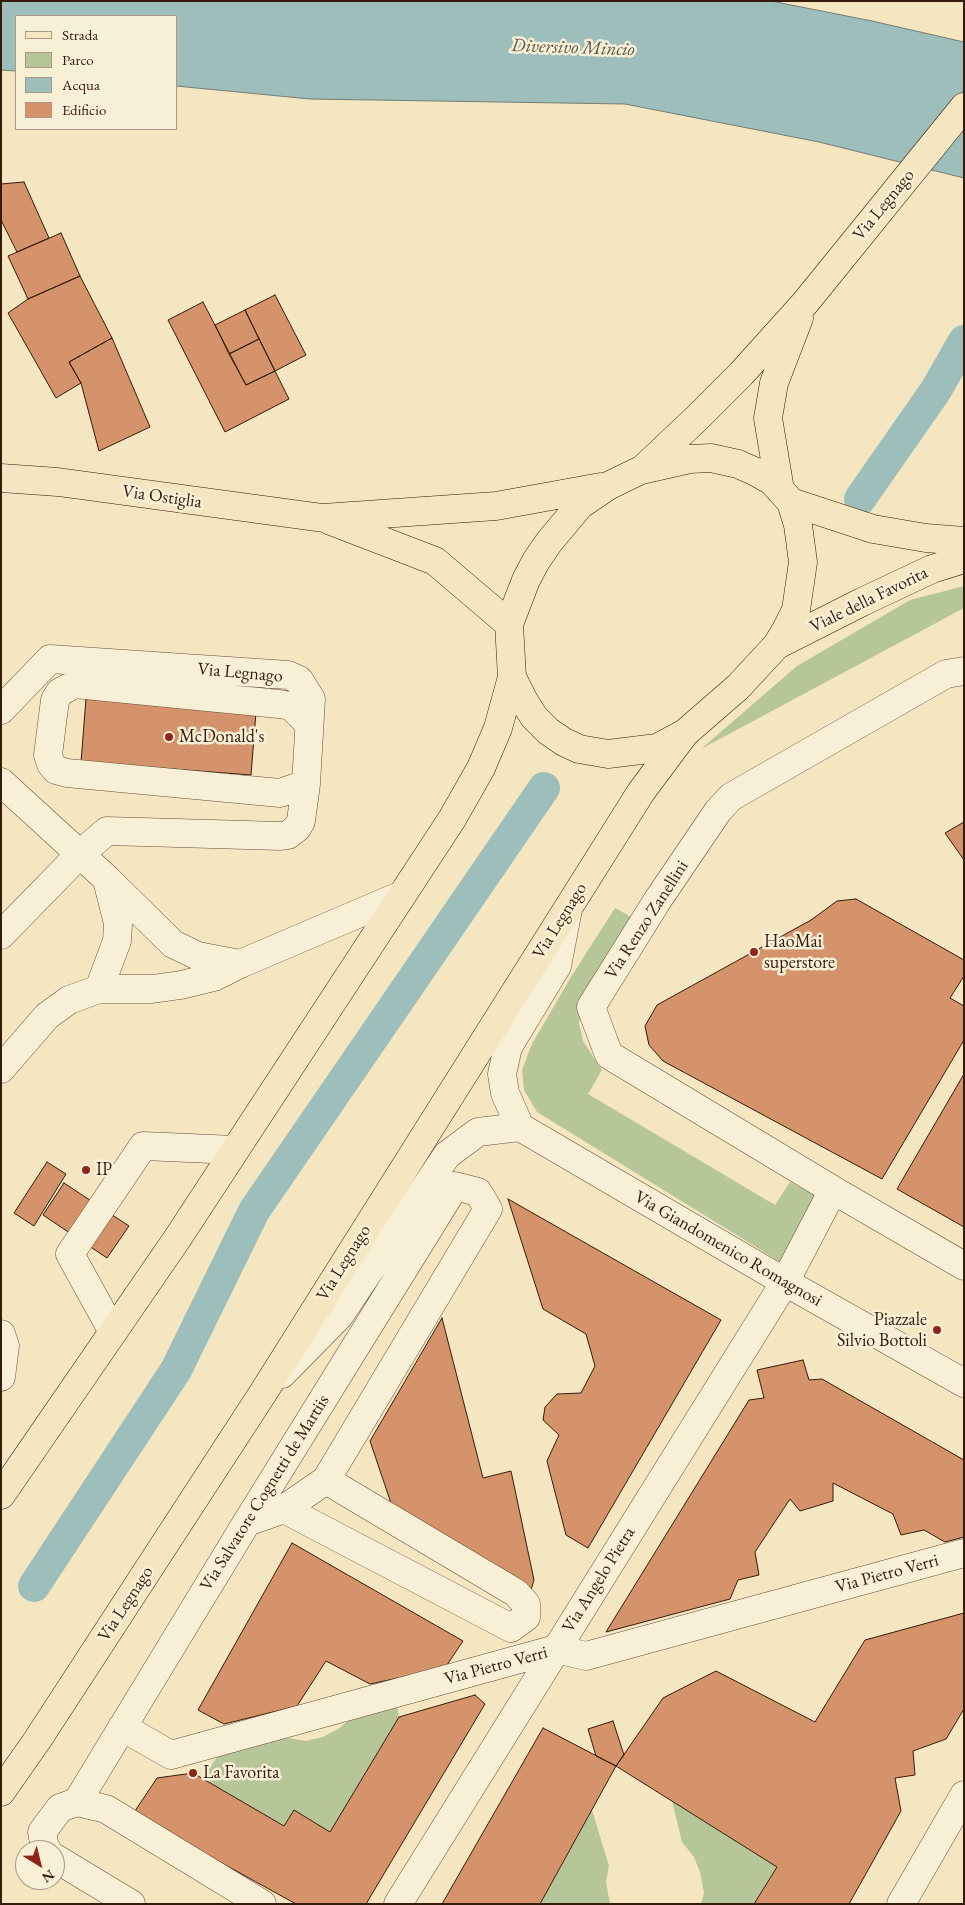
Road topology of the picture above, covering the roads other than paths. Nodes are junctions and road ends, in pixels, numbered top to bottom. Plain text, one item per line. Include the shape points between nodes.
1 (964, 107) edge
2 (805, 303) junction
3 (642, 470) junction
4 (1, 478) edge
5 (608, 486) junction
6 (786, 496) junction
7 (323, 518) junction
8 (964, 542) edge
9 (964, 559) edge
10 (509, 624) junction
11 (777, 645) junction
12 (964, 672) edge
13 (512, 677) junction
14 (1, 710) edge
15 (309, 724) junction
16 (685, 733) junction
17 (1, 782) edge
18 (306, 784) junction
19 (80, 854) junction
20 (106, 879) junction
21 (402, 895) junction
22 (568, 908) junction
23 (1, 935) edge
24 (240, 964) junction
25 (99, 988) junction
26 (1, 1069) edge
27 (520, 1127) junction
28 (235, 1150) junction
29 (833, 1190) junction
30 (964, 1266) edge
31 (784, 1282) junction
32 (113, 1332) junction
33 (1, 1334) edge
34 (1, 1377) edge
35 (964, 1383) edge
36 (263, 1393) junction
37 (326, 1480) junction
38 (1, 1495) edge
39 (284, 1509) junction
40 (247, 1522) junction
41 (964, 1553) edge
42 (556, 1649) junction
43 (122, 1727) junction
44 (1, 1792) edge
45 (964, 1795) edge
46 (77, 1802) junction
47 (44, 1840) edge
48 (65, 1864) edge
49 (132, 1904) edge
50 (262, 1904) edge
51 (398, 1904) edge
52 (900, 1904) edge

1 - 2 main road, Via Legnago
2 - 3 main road, Via Legnago via 741,374
2 - 6 main road, Via Legnago via 774,382 768,418
3 - 5 main road, Via Legnago
3 - 6 main road, Via Legnago via 683,460 711,458 756,472 772,481
4 - 7 main road, Via Ostiglia via 58,482
5 - 7 main road, Via Ostiglia via 496,506
5 - 10 main road, Via Legnago via 580,505 548,542 526,580
6 - 8 main road, Viale della Favorita via 873,529
6 - 11 main road, Via Legnago via 798,524 802,578 796,610
7 - 10 main road, Via Ostiglia via 435,561
9 - 11 main road, Viale della Favorita via 924,573
10 - 13 main road, Via Legnago
11 - 16 main road, Via Legnago via 738,687
12 - 29 street, Via Renzo Zanellini via 946,674 732,797 718,811 591,1007 609,1055
13 - 16 main road, Via Legnago via 534,717 564,742 580,748 608,754 634,752 657,748
13 - 21 main road, Via Legnago via 498,728 481,768
14 - 15 street, Via Legnago via 50,659 288,675 299,680 312,699
15 - 18 street, Via Legnago
15 - 18 street via 292,706 76,684 60,692 55,700 48,755 56,770 67,773 280,792
16 - 22 main road, Via Legnago via 641,792
17 - 19 street
18 - 19 street, Via Legnago via 301,821 288,835 107,831
19 - 20 street
19 - 23 street, Via Legnago
20 - 24 street via 173,944 198,956
20 - 25 street via 118,923 117,941
21 - 24 street
21 - 28 main road, Via Legnago
22 - 27 street via 557,966 508,1048 502,1074 505,1093
22 - 36 main road, Via Legnago
24 - 25 street via 214,977 181,985 152,989
25 - 26 street via 69,1000 48,1016
27 - 31 street, Via Giandomenico Romagnosi
27 - 36 street via 478,1132 447,1155 339,1316
28 - 32 main road, Via Legnago
28 - 32 street via 143,1146 70,1254
29 - 30 street, Via Renzo Zanellini
29 - 31 street
31 - 35 street, Via Giandomenico Romagnosi
31 - 42 street, Via Angelo Pietra
32 - 38 main road, Via Legnago
33 - 34 street via 5,1346
36 - 44 main road, Via Legnago
37 - 39 street
37 - 39 street via 516,1592 526,1604 526,1617 511,1628
37 - 40 street, Via Salvatore Cognetti de Martiis via 488,1209 478,1192 455,1186
39 - 40 street
40 - 43 street, Via Salvatore Cognetti de Martiis
41 - 42 street, Via Pietro Verri via 586,1656
42 - 43 street, Via Pietro Verri via 171,1755
42 - 51 street, Via Angelo Pietra
43 - 46 street, Via Salvatore Cognetti de Martiis
45 - 52 street
46 - 47 street via 60,1808 42,1832
46 - 50 street via 106,1810
48 - 49 street

